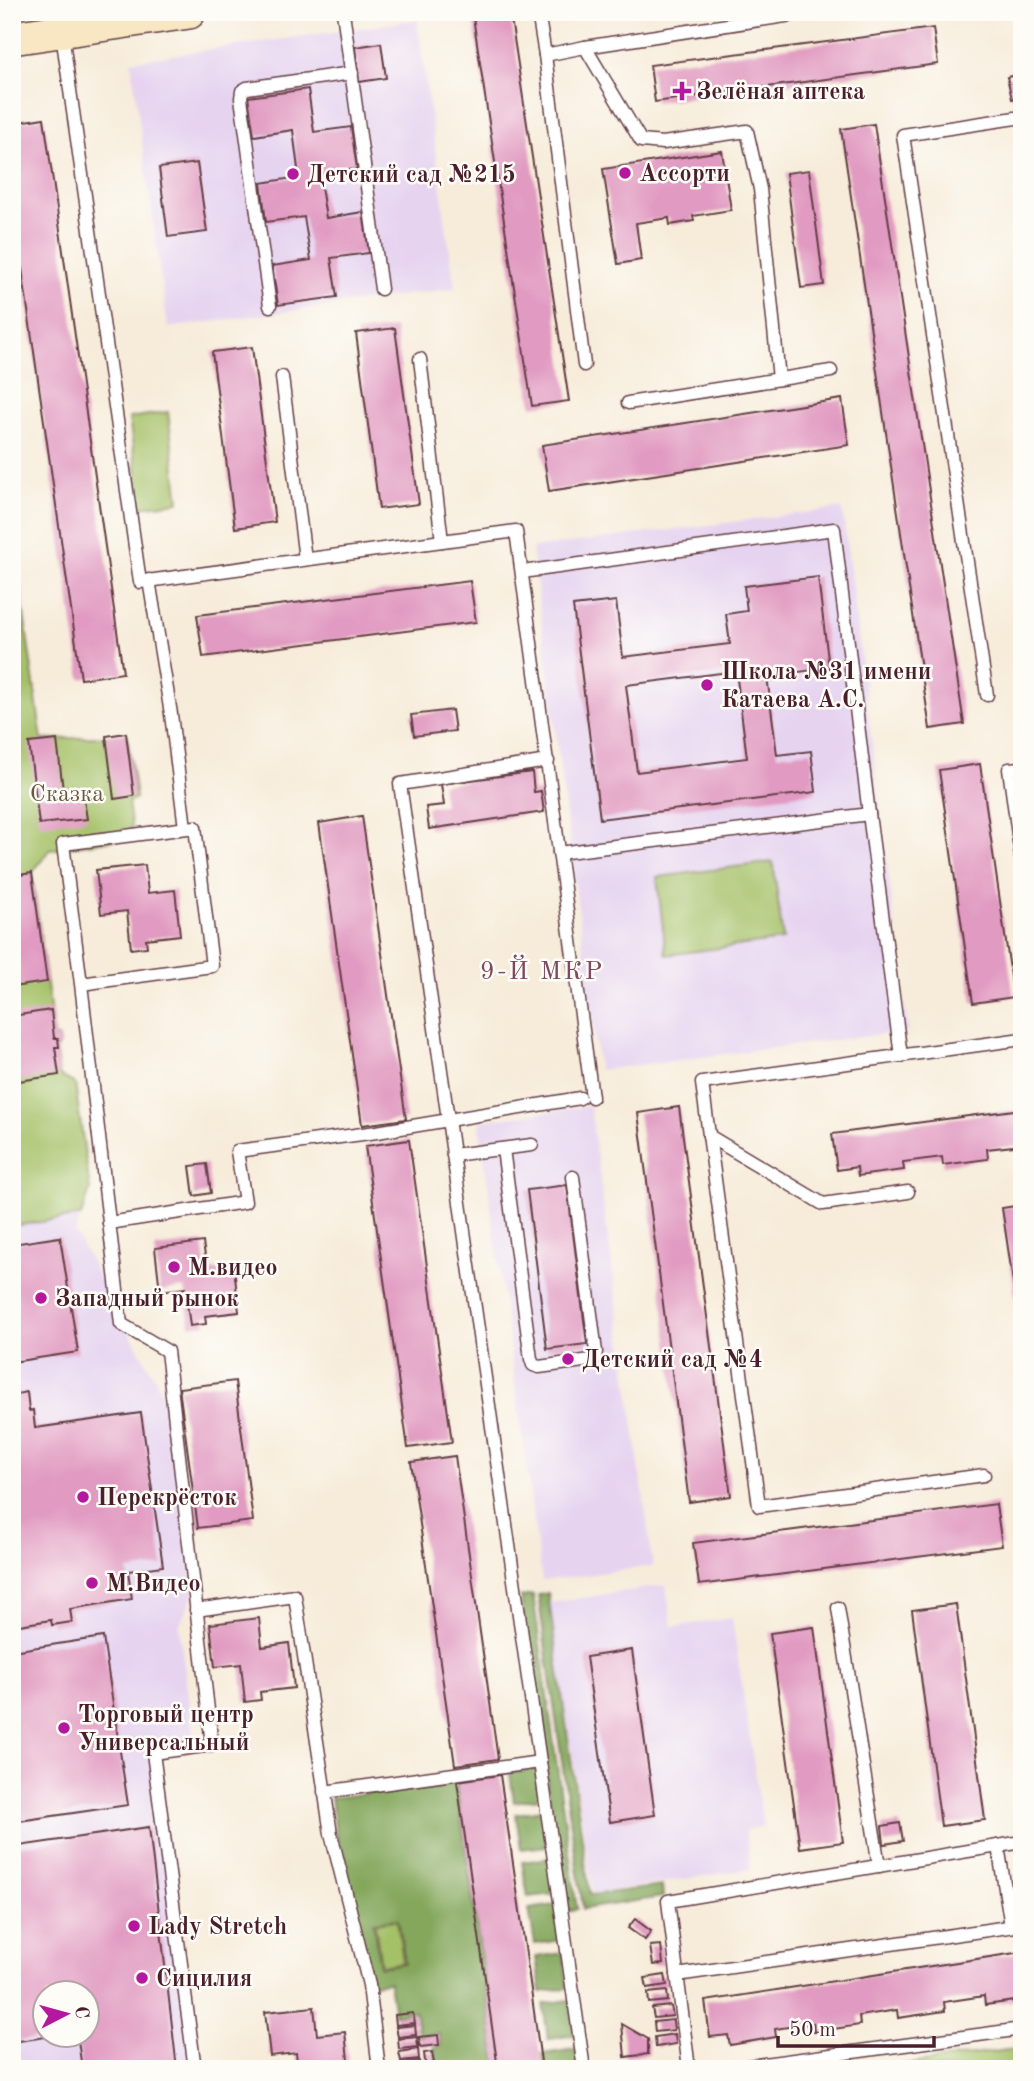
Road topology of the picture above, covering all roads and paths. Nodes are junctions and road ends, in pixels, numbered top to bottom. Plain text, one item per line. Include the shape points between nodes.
1 (189, 12) edge
2 (343, 12) edge
3 (538, 12) edge
4 (811, 12) edge
5 (62, 31) junction
6 (12, 38) edge
7 (585, 47) junction
8 (545, 55) junction
9 (352, 73) junction
10 (1022, 117) edge
11 (382, 289) dead end
12 (270, 306) dead end
13 (420, 359) dead end
14 (584, 365) dead end
15 (831, 371) dead end
16 (282, 377) dead end
17 (779, 379) junction
18 (628, 403) dead end
19 (442, 541) junction
20 (305, 559) junction
21 (522, 572) junction
22 (149, 580) junction
23 (987, 695) dead end
24 (548, 761) junction
25 (1022, 768) edge
26 (869, 814) junction
27 (185, 828) junction
28 (559, 853) junction
29 (1022, 864) edge
30 (81, 984) junction
31 (1022, 1039) edge
32 (901, 1056) junction
33 (448, 1120) junction
34 (709, 1136) junction
35 (532, 1145) dead end
36 (503, 1149) junction
37 (453, 1155) junction
38 (573, 1177) dead end
39 (908, 1192) dead end
40 (109, 1223) junction
41 (984, 1475) dead end
42 (838, 1608) dead end
43 (196, 1610) junction
44 (540, 1762) junction
45 (324, 1792) junction
46 (1022, 1842) edge
47 (998, 1846) junction
48 (879, 1866) junction
49 (1017, 1926) edge
50 (677, 1976) junction
51 (1022, 2029) edge
52 (195, 2069) edge
53 (379, 2069) edge
54 (584, 2069) edge
55 (689, 2069) edge
56 (727, 2069) edge

1 - 5 street
2 - 9 lane
3 - 8 lane
4 - 7 lane
5 - 6 street
5 - 22 lane via 139,582
7 - 8 lane
7 - 17 lane via 641,141 663,143 747,131 760,189
8 - 14 lane
9 - 11 lane
9 - 12 lane via 242,91
10 - 23 lane via 903,135
13 - 19 lane
15 - 17 lane
16 - 20 lane
17 - 18 lane
19 - 20 lane
19 - 21 lane via 516,531
20 - 22 lane
21 - 24 lane
21 - 26 lane via 834,529
22 - 27 lane
24 - 28 lane
24 - 33 lane via 400,783
25 - 29 lane via 1009,769
26 - 28 lane
26 - 32 lane
27 - 30 lane via 62,844
27 - 30 lane via 195,827 212,966
28 - 33 lane via 586,1098
30 - 40 lane
31 - 32 lane
32 - 34 lane via 702,1083
33 - 37 lane
33 - 40 lane via 237,1150 245,1202
34 - 39 lane via 822,1204
34 - 41 lane via 759,1506
35 - 36 lane
36 - 37 lane
36 - 38 lane via 531,1359 539,1367 595,1358
37 - 44 lane
40 - 43 lane via 121,1324 167,1351
42 - 48 lane
43 - 45 lane via 295,1596
43 - 52 lane via 212,1745 153,1753
44 - 45 lane
44 - 54 lane
45 - 53 lane via 369,1985
46 - 47 lane
47 - 48 lane
47 - 49 lane
48 - 50 lane via 668,1901
49 - 50 lane
50 - 55 lane
51 - 56 lane

